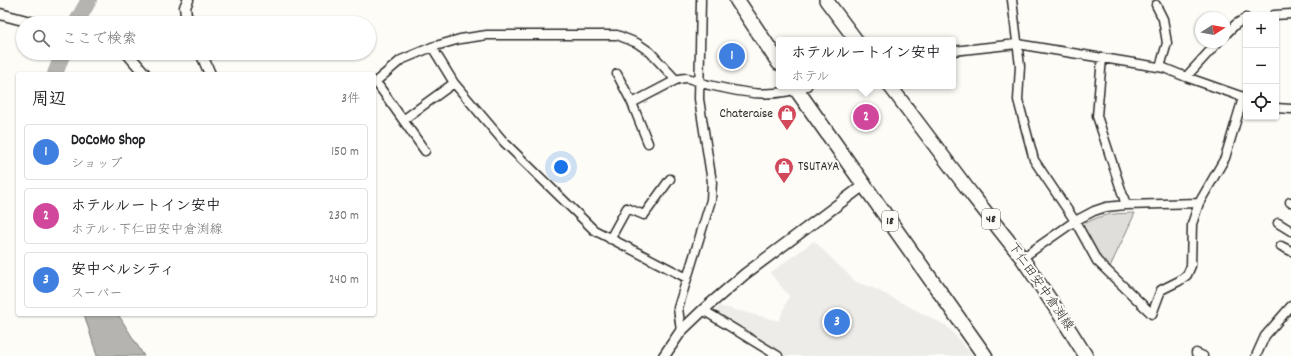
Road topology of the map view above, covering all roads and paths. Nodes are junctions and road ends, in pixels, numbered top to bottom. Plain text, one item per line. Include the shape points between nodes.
1 (188, 0) edge
2 (701, 0) edge
3 (737, 0) edge
4 (826, 0) edge
5 (1012, 0) edge
6 (1156, 5) dead end
7 (0, 14) edge
8 (1291, 14) edge
9 (1279, 15) edge
10 (186, 16) edge
11 (16, 18) edge
12 (1243, 20) edge
13 (1231, 29) edge
14 (854, 37) edge
15 (1017, 44) junction
16 (432, 47) junction
17 (1213, 48) edge
18 (956, 51) edge
19 (776, 58) edge
20 (1102, 58) junction
21 (133, 60) edge
22 (204, 60) edge
23 (1160, 67) junction
24 (143, 72) edge
25 (209, 72) edge
26 (617, 74) dead end
27 (1186, 77) junction
28 (676, 80) junction
29 (376, 81) edge
30 (376, 83) edge
31 (454, 83) junction
32 (699, 83) junction
33 (790, 89) edge
34 (800, 89) edge
35 (892, 89) edge
36 (1243, 96) edge
37 (632, 103) junction
38 (1243, 103) edge
39 (1279, 108) edge
40 (1291, 108) edge
41 (403, 120) junction
42 (648, 143) dead end
43 (425, 151) dead end
44 (670, 179) dead end
45 (864, 185) junction
46 (1199, 203) junction
47 (1126, 206) junction
48 (1075, 220) junction
49 (1278, 223) dead end
50 (1291, 231) edge
51 (610, 239) junction
52 (1281, 246) dead end
53 (1291, 252) edge
54 (1022, 258) junction
55 (687, 278) junction
56 (1291, 306) edge
57 (703, 310) junction
58 (681, 331) junction
59 (664, 356) edge
60 (778, 356) edge
61 (985, 356) edge
62 (1086, 356) edge
63 (1256, 356) edge

1 - 10 street via 185,7
2 - 32 street
3 - 19 highway
4 - 14 main road
5 - 15 street
6 - 23 street via 1163,19 1167,43
7 - 11 street
8 - 9 street
12 - 13 street
15 - 18 street
15 - 20 street
15 - 48 street via 1020,66 1018,100 1034,160
16 - 28 street via 487,35 617,35 637,43 650,52
16 - 29 street via 401,60
16 - 31 street
17 - 27 street
20 - 23 street
20 - 47 street via 1097,116
21 - 24 street
22 - 25 street
23 - 27 street
26 - 37 street
27 - 36 street
28 - 32 street via 687,78
28 - 37 street
30 - 41 street
31 - 41 street
31 - 51 street via 504,142 594,230
32 - 33 street via 763,95
32 - 55 street via 699,99 712,182 711,200
34 - 45 highway, 18
35 - 54 main road, 下仁田安中倉渕線 / 48
37 - 42 street
38 - 46 street via 1224,158
39 - 40 street
41 - 43 street
44 - 51 street via 644,215 627,208
45 - 57 street via 745,274
45 - 61 highway, 18
46 - 47 street
46 - 48 street via 1192,224 1191,266 1187,275 1161,290 1152,314 1097,261
47 - 48 street via 1106,207
48 - 54 street
49 - 50 street
51 - 55 street
52 - 53 street
54 - 62 main road, 下仁田安中倉渕線 / 48
55 - 58 street via 678,308
56 - 63 street via 1265,336
57 - 58 street
57 - 60 street
58 - 59 street

